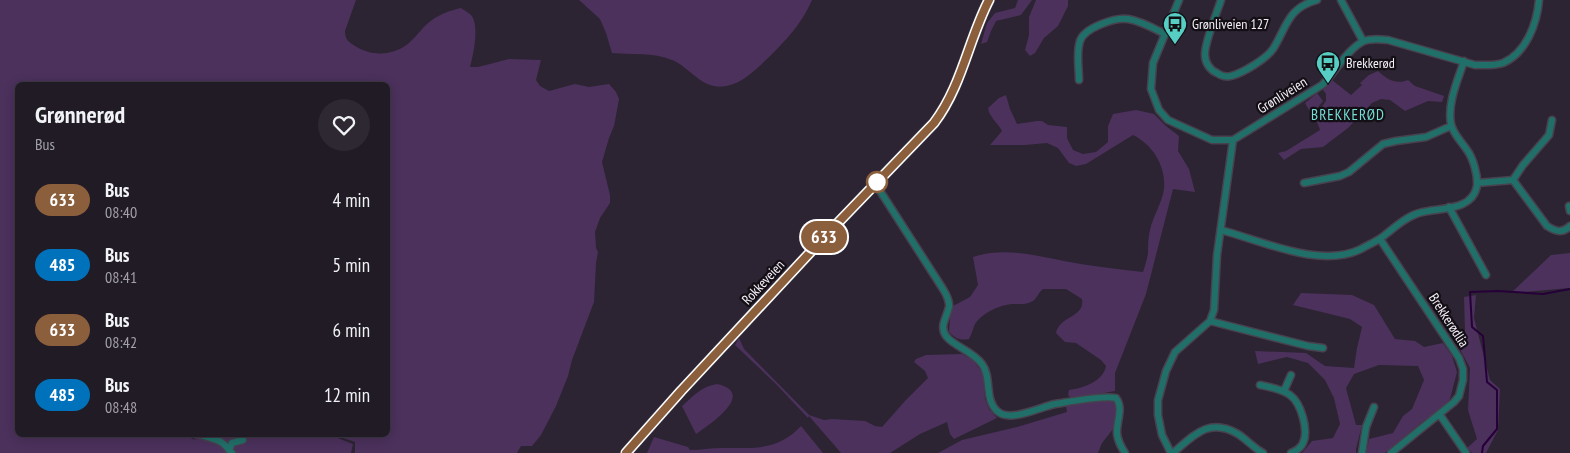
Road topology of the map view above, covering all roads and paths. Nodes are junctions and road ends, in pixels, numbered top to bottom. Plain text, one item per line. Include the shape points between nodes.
1 (989, 0) edge
2 (1179, 0) edge
3 (1221, 0) edge
4 (1317, 0) edge
5 (1341, 0) edge
6 (1539, 0) edge
7 (1165, 34) junction
8 (1363, 42) junction
9 (1464, 61) junction
10 (1079, 80) dead end
11 (1552, 120) dead end
12 (1451, 126) junction
13 (1233, 140) junction
14 (1512, 180) junction
15 (875, 183) junction
16 (1477, 183) junction
17 (1304, 184) dead end
18 (1449, 207) junction
19 (1570, 226) edge
20 (1221, 230) junction
21 (1380, 238) junction
22 (1486, 275) dead end
23 (1210, 321) junction
24 (1322, 348) dead end
25 (1291, 375) dead end
26 (1260, 385) dead end
27 (1284, 391) junction
28 (1374, 408) dead end
29 (1440, 415) junction
30 (208, 437) edge
31 (243, 440) dead end
32 (230, 451) edge
33 (626, 453) edge
34 (1125, 453) edge
35 (1172, 453) edge
36 (1263, 453) edge
37 (1291, 453) edge
38 (1362, 453) edge
39 (1391, 453) edge
40 (1466, 453) edge

1 - 15 main road, Rokkeveien via 948,103 934,123
2 - 7 street
3 - 4 street via 1205,54 1212,71 1229,77 1261,60 1272,50 1293,13 1308,2
5 - 8 street
6 - 9 street via 1535,22 1516,54 1502,63 1489,66
7 - 10 street via 1125,19 1094,27 1080,38
7 - 13 street via 1153,63 1151,89 1159,110 1168,120 1212,140
8 - 9 street via 1388,40
8 - 13 street, Grønliveien via 1322,85
9 - 12 street via 1451,102
11 - 14 street via 1548,135
12 - 16 street via 1468,151
12 - 17 street via 1426,137 1383,144 1349,172
13 - 20 street
14 - 16 street
14 - 19 street via 1547,226 1559,232
15 - 33 main road, Rokkeveien
15 - 34 street via 943,289 949,306 943,327 947,337 984,366 990,398 996,410 1012,416 1054,404 1116,398 1120,405 1117,433
16 - 18 street via 1469,200 1460,206
18 - 21 street via 1416,214
18 - 22 street
20 - 21 street via 1289,250 1327,256 1354,252
20 - 23 street via 1214,310
21 - 29 street, Brekkerødlia via 1459,358 1463,369 1459,396
23 - 24 street
23 - 35 street via 1176,352 1161,386 1158,415 1162,435
25 - 27 street
26 - 27 street
27 - 37 street via 1299,404 1304,421 1305,439 1302,446
28 - 38 street via 1366,427
29 - 39 street, Brekkerødlia
29 - 40 street
30 - 32 street via 224,443
31 - 32 street via 232,443
35 - 36 street via 1211,427 1238,434

